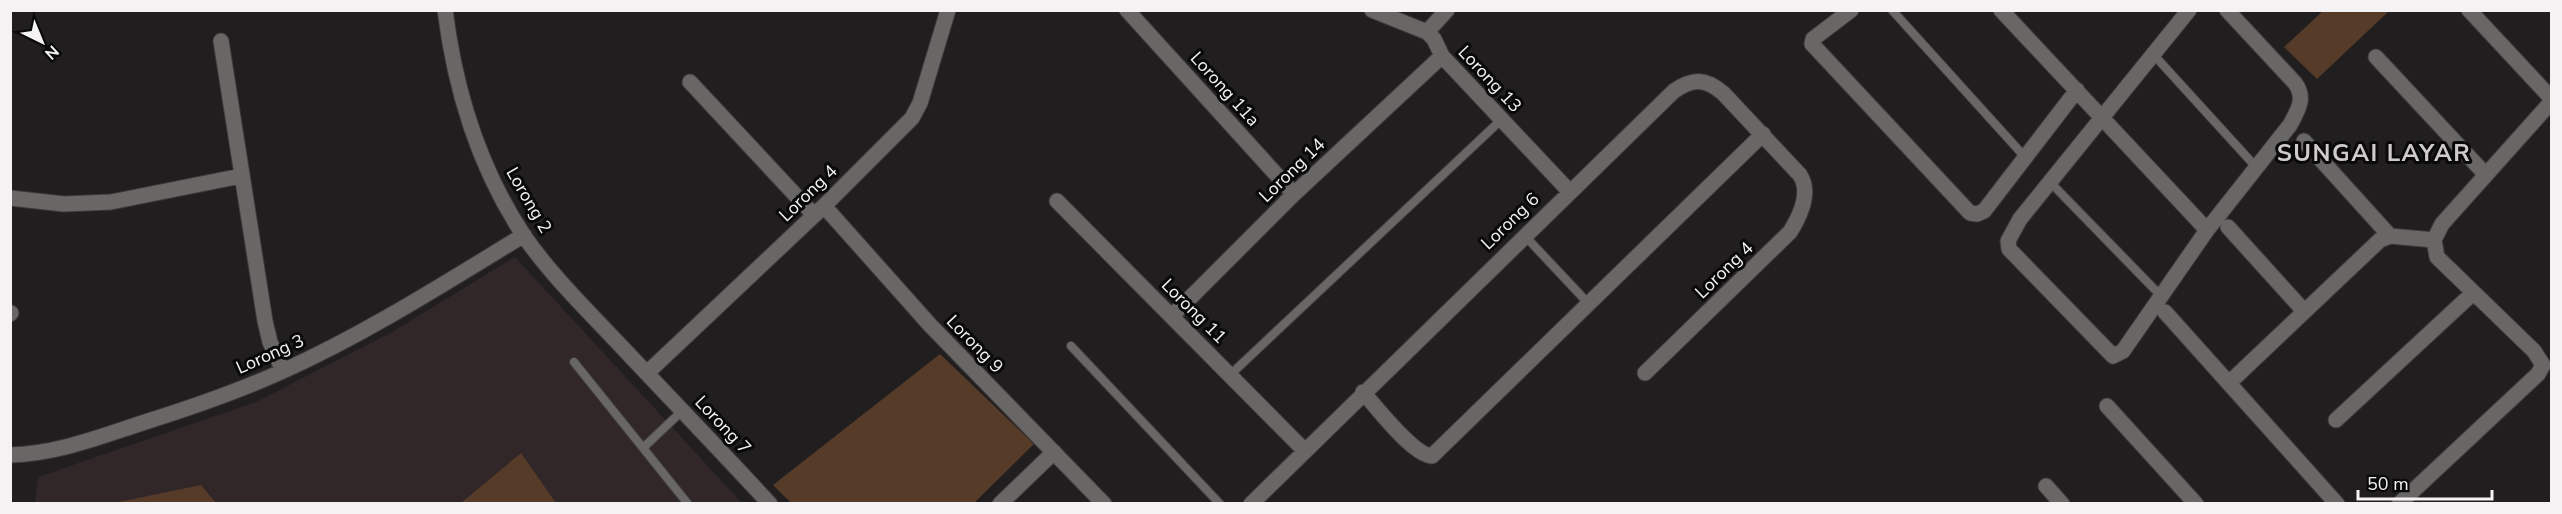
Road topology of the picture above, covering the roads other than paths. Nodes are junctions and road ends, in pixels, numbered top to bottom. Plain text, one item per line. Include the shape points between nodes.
1 (445, 10) edge
2 (948, 10) edge
3 (1126, 10) edge
4 (1372, 10) edge
5 (1447, 10) edge
6 (1851, 10) edge
7 (1892, 10) edge
8 (2001, 10) edge
9 (2189, 10) edge
10 (2227, 10) edge
11 (2469, 10) edge
12 (1428, 32) junction
13 (221, 41) dead end
14 (2152, 54) junction
15 (1442, 56) junction
16 (2376, 57) dead end
17 (690, 82) dead end
18 (2076, 90) junction
19 (2552, 100) edge
20 (2102, 117) junction
21 (1501, 120) junction
22 (1763, 134) junction
23 (2304, 141) dead end
24 (2024, 156) junction
25 (2256, 167) junction
26 (2486, 175) junction
27 (241, 176) junction
28 (1804, 181) joint
29 (2049, 181) junction
30 (1569, 191) junction
31 (1294, 194) junction
32 (10, 198) edge
33 (1057, 201) dead end
34 (819, 211) junction
35 (2228, 227) dead end
36 (2207, 230) junction
37 (524, 235) junction
38 (1524, 235) junction
39 (2390, 236) junction
40 (2434, 240) junction
41 (2473, 293) junction
42 (2161, 296) junction
43 (1588, 303) junction
44 (2304, 311) junction
45 (2165, 312) dead end
46 (1172, 316) junction
47 (1071, 346) dead end
48 (574, 363) dead end
49 (2547, 363) edge
50 (283, 371) junction
51 (647, 373) junction
52 (1645, 374) dead end
53 (1230, 375) junction
54 (2229, 383) junction
55 (1363, 392) junction
56 (2107, 406) dead end
57 (683, 410) junction
58 (2336, 420) dead end
59 (644, 447) junction
60 (1304, 450) junction
61 (1053, 452) junction
62 (10, 455) edge
63 (2046, 486) dead end
64 (688, 504) edge
65 (770, 504) edge
66 (1000, 504) edge
67 (1104, 504) edge
68 (1220, 504) edge
69 (1251, 504) edge
70 (2062, 504) edge
71 (2196, 504) edge
72 (2337, 504) edge
73 (2399, 504) edge

1 - 37 street, Lorong 2 via 459,94 489,170
2 - 34 street, Lorong 4 via 917,111
3 - 31 street, Lorong 11a
4 - 12 street
5 - 12 street
6 - 24 street via 1813,39 1812,44 1970,213 1984,211
7 - 24 lane
8 - 18 street
9 - 14 street
10 - 25 street via 2301,90 2302,99 2294,117
11 - 19 street
12 - 15 street, Lorong 13
13 - 27 street
14 - 20 street
14 - 25 lane
15 - 21 street, Lorong 13
15 - 31 street, Lorong 14
16 - 26 street
17 - 34 street, Lorong 9
18 - 20 street
18 - 24 street
19 - 26 street
20 - 29 street
20 - 36 street
21 - 30 street, Lorong 13
21 - 53 lane
22 - 28 street, Lorong 6
22 - 30 street, Lorong 6 via 1711,83 1687,82
22 - 43 street
23 - 39 street
25 - 36 street
26 - 40 street via 2442,224
27 - 32 street via 111,202 64,204
27 - 50 street via 265,321
28 - 52 street, Lorong 4 via 1801,213 1790,232
29 - 42 lane
29 - 42 street via 2015,227 2008,241 2009,249 2108,353 2113,356 2123,351
30 - 38 street, Lorong 6
31 - 46 street, Lorong 14
33 - 46 street, Lorong 11
34 - 51 street, Lorong 4
34 - 61 street, Lorong 9
35 - 44 street
36 - 42 street
37 - 50 street, Lorong 3 via 408,306
37 - 51 street, Lorong 2 via 577,299
38 - 43 lane
38 - 55 street, Lorong 6
39 - 40 street
39 - 44 street via 2370,248
40 - 41 street via 2437,257
41 - 49 street
41 - 58 street
43 - 55 street via 1432,456 1425,456 1408,441
44 - 54 street
45 - 54 street
46 - 53 street, Lorong 11
47 - 68 lane
48 - 59 lane
49 - 73 street
50 - 62 street, Lorong 3 via 190,408 85,442
51 - 57 street, Lorong 7
53 - 60 street, Lorong 11
54 - 72 street
55 - 60 street, Lorong 6
56 - 71 street
57 - 59 lane
57 - 65 street, Lorong 7
59 - 64 lane
60 - 69 street, Lorong 6
61 - 66 street
61 - 67 street, Lorong 9
63 - 70 street

